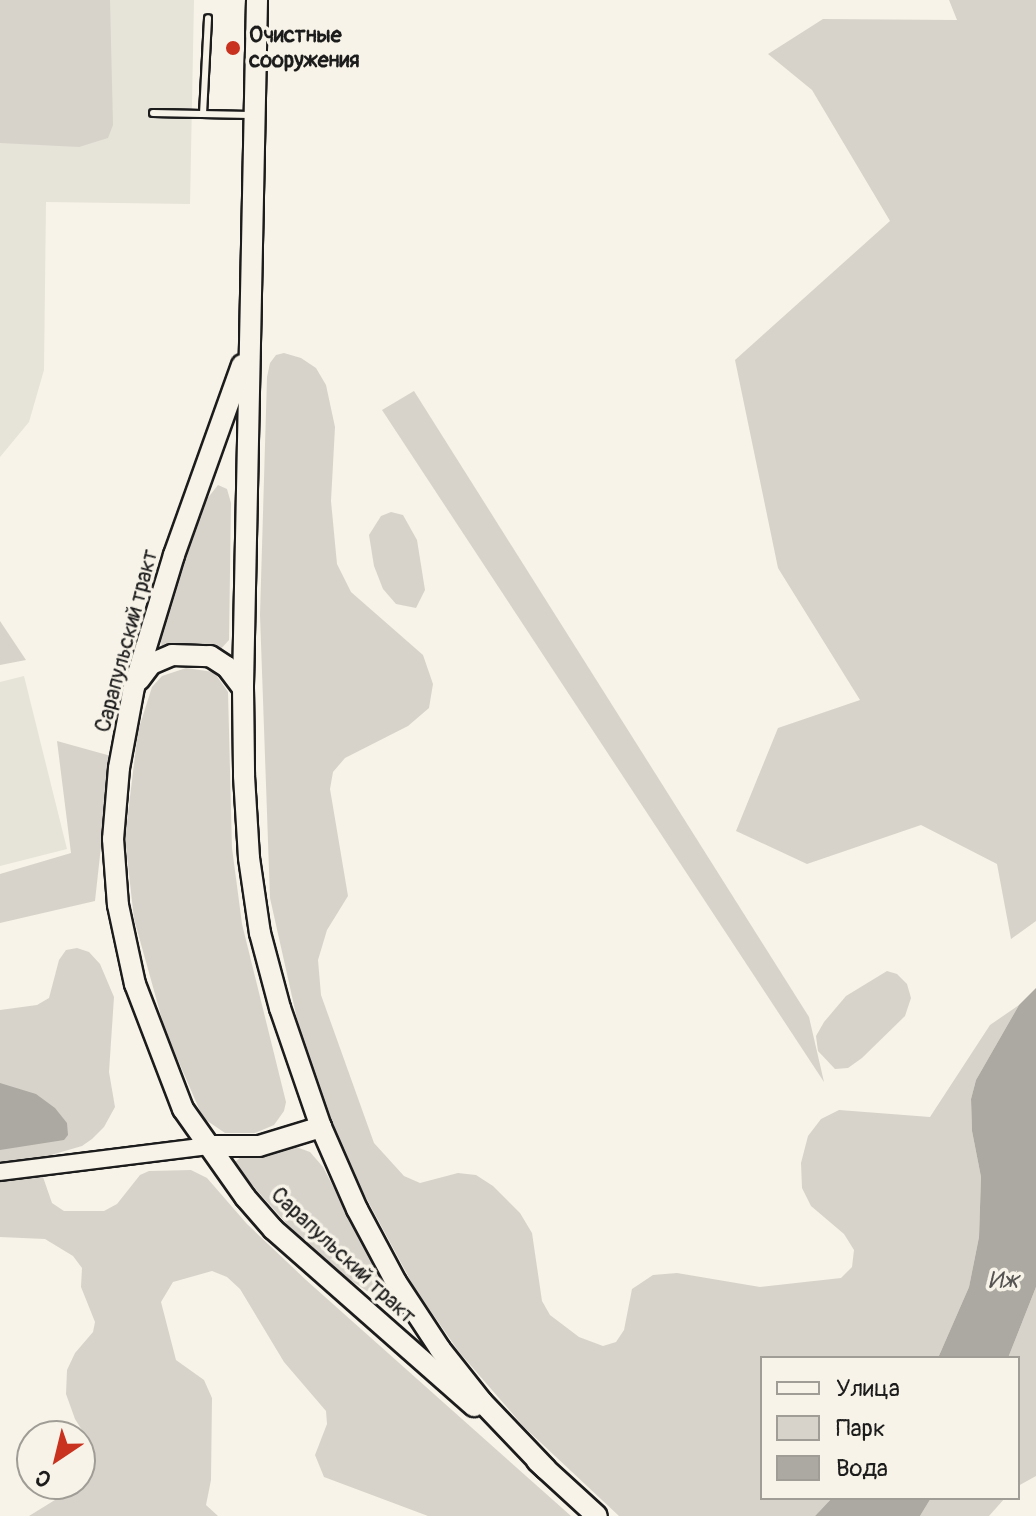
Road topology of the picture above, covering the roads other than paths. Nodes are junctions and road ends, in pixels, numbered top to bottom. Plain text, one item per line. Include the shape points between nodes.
1 (257, 0) edge
2 (208, 18) dead end
3 (153, 113) dead end
4 (203, 114) junction
5 (255, 115) junction
6 (249, 346) junction
7 (134, 687) junction
8 (243, 688) junction
9 (321, 1127) junction
10 (208, 1146) junction
11 (0, 1172) edge
12 (546, 1469) junction
13 (597, 1516) edge

1 - 5 main road, Сарапульский тракт
2 - 4 lane
3 - 4 lane
4 - 5 lane
5 - 6 main road, Сарапульский тракт
6 - 7 main road, Сарапульский тракт via 174,555
6 - 8 main road, Сарапульский тракт
7 - 8 main road via 151,664 172,655 210,656
7 - 10 main road, Сарапульский тракт via 113,839 118,905 135,984 157,1047 183,1109
8 - 9 main road, Сарапульский тракт via 245,804 260,933
9 - 10 main road via 259,1146
9 - 12 main road, Сарапульский тракт via 357,1209 423,1322 482,1402
10 - 11 street
10 - 12 main road, Сарапульский тракт via 273,1229
12 - 13 main road, Сарапульский тракт

